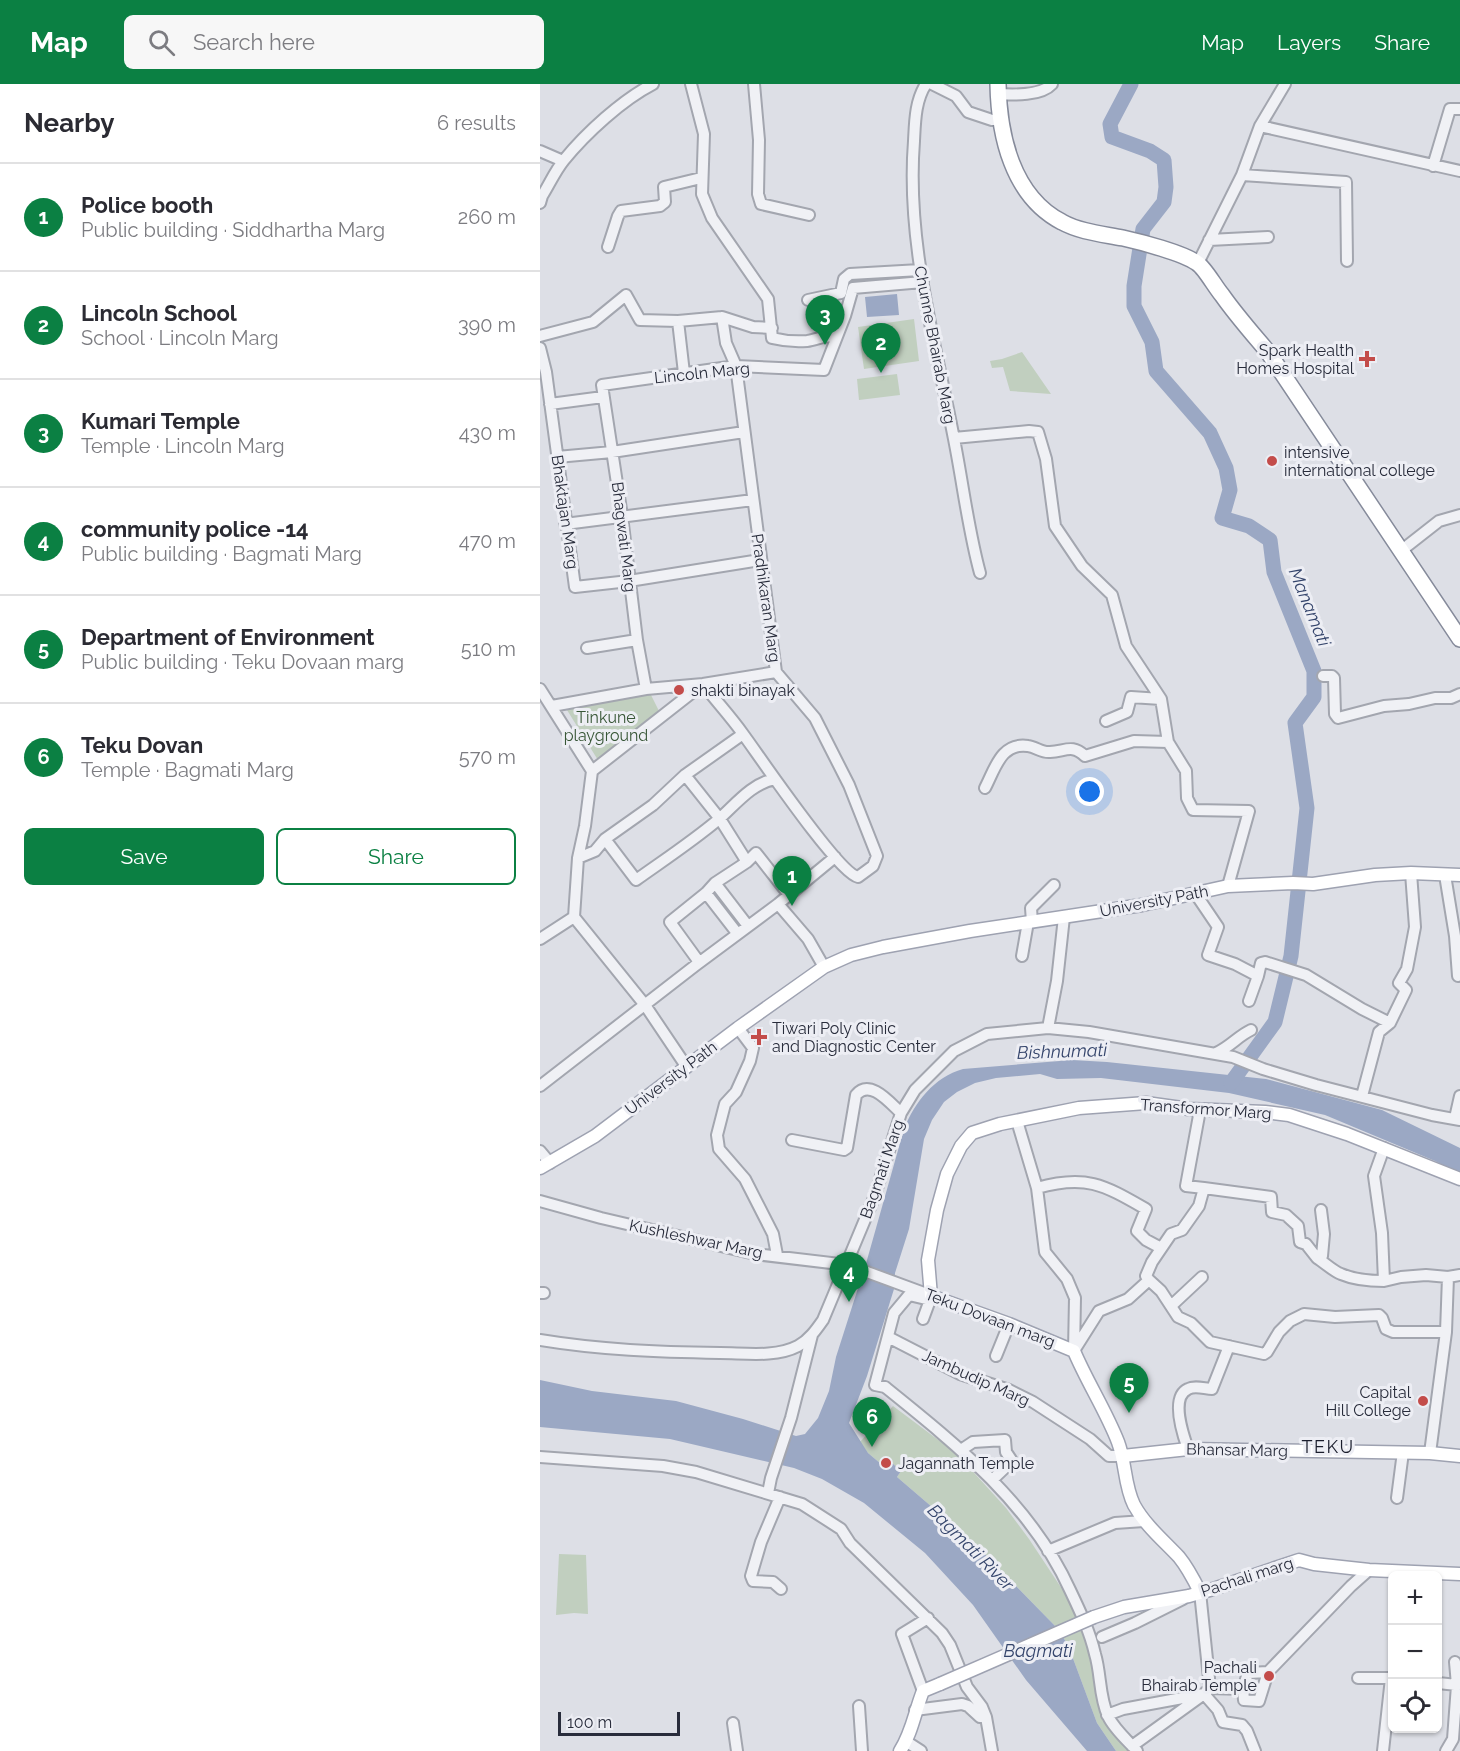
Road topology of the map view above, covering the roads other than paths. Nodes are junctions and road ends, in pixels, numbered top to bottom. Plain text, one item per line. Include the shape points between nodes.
1 (653, 84) edge
2 (691, 84) edge
3 (754, 84) edge
4 (1052, 84) edge
5 (1285, 84) edge
6 (924, 85) edge
7 (998, 89) edge
8 (1460, 110) edge
9 (1000, 120) junction
10 (1260, 126) junction
11 (540, 151) edge
12 (563, 161) junction
13 (1433, 166) junction
14 (1460, 171) edge
15 (1242, 175) junction
16 (701, 178) junction
17 (540, 202) edge
18 (809, 215) dead end
19 (1268, 237) dead end
20 (1209, 240) junction
21 (608, 247) dead end
22 (1347, 261) dead end
23 (1198, 263) junction
24 (920, 270) junction
25 (923, 282) junction
26 (808, 300) dead end
27 (722, 317) junction
28 (678, 321) junction
29 (772, 327) junction
30 (540, 336) edge
31 (836, 337) junction
32 (540, 348) edge
33 (736, 366) junction
34 (684, 373) junction
35 (602, 385) joint
36 (603, 397) junction
37 (550, 404) junction
38 (744, 432) junction
39 (954, 438) junction
40 (612, 452) junction
41 (557, 457) junction
42 (753, 500) junction
43 (1460, 515) edge
44 (622, 516) junction
45 (566, 524) junction
46 (1402, 550) junction
47 (760, 560) junction
48 (980, 573) dead end
49 (629, 581) junction
50 (1460, 639) edge
51 (637, 640) junction
52 (587, 648) dead end
53 (776, 672) junction
54 (1323, 676) dead end
55 (703, 684) junction
56 (540, 689) edge
57 (646, 689) junction
58 (1460, 694) edge
59 (1161, 699) junction
60 (552, 706) junction
61 (1106, 721) dead end
62 (743, 734) junction
63 (1168, 742) junction
64 (592, 771) junction
65 (685, 776) junction
66 (775, 779) junction
67 (985, 788) dead end
68 (720, 819) junction
69 (605, 839) junction
70 (835, 857) junction
71 (578, 858) junction
72 (747, 862) junction
73 (1411, 873) junction
74 (1445, 875) junction
75 (1460, 875) edge
76 (715, 883) junction
77 (1054, 885) dead end
78 (1228, 886) junction
79 (706, 892) junction
80 (1195, 893) junction
81 (789, 895) junction
82 (778, 904) junction
83 (574, 917) junction
84 (1064, 917) junction
85 (1030, 922) junction
86 (748, 926) junction
87 (737, 933) junction
88 (540, 939) edge
89 (1022, 956) dead end
90 (699, 962) junction
91 (824, 967) junction
92 (1258, 976) junction
93 (1458, 976) dead end
94 (1249, 1001) dead end
95 (645, 1005) junction
96 (1390, 1023) junction
97 (738, 1028) junction
98 (1048, 1028) junction
99 (1251, 1030) dead end
100 (1216, 1054) junction
101 (687, 1066) junction
102 (540, 1086) edge
103 (1362, 1095) junction
104 (1460, 1096) edge
105 (1200, 1110) junction
106 (901, 1113) junction
107 (1457, 1119) edge
108 (1017, 1121) junction
109 (792, 1140) dead end
110 (1384, 1148) junction
111 (540, 1151) edge
112 (545, 1165) edge
113 (1460, 1179) edge
114 (1037, 1188) junction
115 (1204, 1188) junction
116 (540, 1201) edge
117 (1321, 1210) dead end
118 (1161, 1248) junction
119 (777, 1255) junction
120 (1317, 1258) junction
121 (848, 1265) junction
122 (1460, 1275) edge
123 (1202, 1277) dead end
124 (1448, 1277) junction
125 (1149, 1280) junction
126 (1384, 1281) junction
127 (931, 1298) junction
128 (1171, 1306) junction
129 (923, 1319) dead end
130 (1009, 1324) junction
131 (1446, 1332) junction
132 (812, 1335) junction
133 (888, 1337) junction
134 (540, 1340) edge
135 (1229, 1346) junction
136 (1074, 1351) junction
137 (996, 1356) dead end
138 (1188, 1449) junction
139 (961, 1450) junction
140 (1403, 1452) junction
141 (1430, 1453) junction
142 (1123, 1456) junction
143 (1460, 1456) edge
144 (540, 1457) edge
145 (992, 1480) junction
146 (768, 1493) junction
147 (780, 1497) junction
148 (1397, 1498) dead end
149 (1144, 1521) junction
150 (1048, 1551) junction
151 (1369, 1570) junction
152 (1460, 1574) edge
153 (782, 1589) dead end
154 (1194, 1594) junction
155 (928, 1618) junction
156 (1102, 1637) dead end
157 (1455, 1662) dead end
158 (1268, 1672) junction
159 (1358, 1678) dead end
160 (1388, 1678) edge
161 (1392, 1679) edge
162 (1442, 1684) edge
163 (1456, 1685) junction
164 (1243, 1689) junction
165 (923, 1691) junction
166 (1207, 1691) junction
167 (859, 1706) dead end
168 (915, 1710) junction
169 (1107, 1714) junction
170 (986, 1717) junction
171 (733, 1723) dead end
172 (1134, 1748) edge
173 (900, 1750) edge
174 (737, 1751) edge
175 (862, 1751) edge
176 (921, 1751) edge
177 (992, 1751) edge
178 (1255, 1751) edge
179 (1383, 1751) edge
180 (1446, 1751) edge

1 - 12 street via 603,120
2 - 16 street via 704,134
3 - 18 street via 761,204
4 - 7 street via 1043,92 1019,95
5 - 10 street
6 - 9 street via 956,96 968,112
6 - 24 street, Chunne Bhairab Marg via 916,113 911,177
7 - 9 highway
8 - 13 street via 1450,109
9 - 23 highway via 1013,167 1029,194 1062,223 1161,248
10 - 13 street
10 - 15 street
11 - 12 street
12 - 17 street
13 - 14 street
15 - 20 street
15 - 22 street via 1346,182
16 - 21 street via 664,187 665,202 660,206 621,212
16 - 29 street via 702,194 712,218 768,299
19 - 20 street
20 - 23 street
23 - 46 highway via 1268,352
24 - 25 street, Chunne Bhairab Marg
24 - 26 street via 850,274 844,279 841,293
25 - 31 street, Lincoln Marg via 853,288
25 - 39 street, Chunne Bhairab Marg
27 - 28 street
27 - 29 street via 753,327
27 - 33 street, Pradhikaran Marg via 726,343
28 - 30 street via 640,320 626,295 593,322
28 - 34 street
29 - 31 street via 772,338 789,342
31 - 33 street, Lincoln Marg via 824,370
32 - 37 street, Bhaktajan Marg
33 - 34 street, Lincoln Marg
33 - 38 street, Pradhikaran Marg
34 - 35 street, Lincoln Marg
35 - 36 street, Bhagwati Marg
36 - 37 street
36 - 40 street, Bhagwati Marg
37 - 41 street, Bhaktajan Marg
38 - 40 street
38 - 42 street, Pradhikaran Marg
39 - 48 street
39 - 59 street, Chunne Bhairab Marg via 1038,432 1046,459 1055,526 1082,566 1112,595 1126,646
40 - 41 street
40 - 44 street, Bhagwati Marg
41 - 45 street, Bhaktajan Marg
42 - 44 street
42 - 47 street, Pradhikaran Marg
43 - 46 street via 1439,521
44 - 45 street
44 - 49 street, Bhagwati Marg
45 - 49 street, Bhaktajan Marg via 575,587
46 - 50 highway
47 - 49 street
47 - 53 street, Pradhikaran Marg
49 - 51 street, Bhagwati Marg
51 - 52 street
51 - 57 street, Bhagwati Marg
53 - 55 street
53 - 70 street, Pradhikaran Marg via 815,718 849,785 877,856 873,866 858,877
54 - 58 street via 1334,678 1338,718
55 - 57 street
55 - 62 street
55 - 64 street
56 - 60 street
57 - 60 street
59 - 61 street via 1131,697 1127,712
59 - 63 street, Chunne Bhairab Marg
60 - 64 street
62 - 65 street
62 - 66 street
63 - 67 street via 1134,741 1085,756 1078,749 1046,753 1018,746 997,760
63 - 78 street, Chunne Bhairab Marg via 1186,771 1187,798 1193,810 1249,811
64 - 71 street
65 - 68 street
65 - 69 street
66 - 68 street via 743,796
66 - 70 street
68 - 69 street via 636,880
68 - 72 street
69 - 71 street via 595,850
70 - 81 street
71 - 83 street
72 - 76 street
72 - 81 street via 756,853
73 - 74 main road, University Path
73 - 78 main road, University Path via 1313,884
73 - 96 street via 1415,927 1407,969 1399,983 1406,989
74 - 75 main road, University Path
74 - 93 street
76 - 79 street
76 - 86 street
77 - 85 street via 1031,908
78 - 80 main road, University Path
79 - 87 street
79 - 90 street via 670,922
80 - 84 main road, University Path
80 - 92 street via 1218,927 1208,955
81 - 82 street
82 - 86 street
82 - 91 street
83 - 88 street
83 - 95 street
84 - 85 main road, University Path
84 - 98 street
85 - 89 street
85 - 91 main road, University Path via 905,943
86 - 87 street
87 - 90 street
90 - 95 street
91 - 97 main road, University Path
92 - 94 street
92 - 96 street via 1263,962 1284,967 1306,975
95 - 101 street
95 - 102 street
96 - 103 street via 1379,1032
97 - 101 main road, University Path
97 - 119 street, Kushleshwar Marg via 753,1048 736,1092 725,1104 717,1135 719,1149 745,1179 773,1234
98 - 100 street, Bagmati Marg
98 - 106 street, Bagmati Marg via 987,1034 954,1051 915,1090
99 - 100 street
100 - 103 street, Bagmati Marg
101 - 112 main road, University Path via 595,1136
103 - 107 street, Bagmati Marg
104 - 107 street
105 - 108 main road, Transformor Marg via 1146,1103 1079,1108
105 - 110 main road, Transformor Marg via 1289,1115
105 - 115 street via 1186,1186
106 - 109 street via 879,1094 860,1089 848,1148
106 - 121 street, Bagmati Marg
108 - 114 street
108 - 127 main road, Transformor Marg via 972,1133 947,1174 928,1260
110 - 113 main road, Transformor Marg
110 - 126 street via 1374,1176
111 - 112 street
114 - 118 street via 1080,1182 1110,1188 1146,1209 1137,1231
114 - 136 street via 1045,1252 1067,1280 1075,1298
115 - 118 street via 1199,1206 1182,1230 1171,1234
115 - 120 street via 1271,1197 1272,1212 1286,1215 1298,1226 1300,1242
116 - 119 street, Kushleshwar Marg via 755,1254
117 - 120 street via 1324,1234 1322,1256
118 - 125 street via 1146,1276
119 - 121 street
120 - 126 street via 1338,1274
121 - 127 street, Teku Dovaan marg
121 - 132 street, Bagmati Marg
122 - 124 street
123 - 128 street
124 - 126 street via 1426,1275
124 - 131 street
125 - 128 street
125 - 136 street via 1128,1299 1099,1311
127 - 129 street
127 - 130 main road, Teku Dovaan marg
127 - 133 street via 907,1296 894,1314
128 - 135 street via 1178,1317 1191,1323 1210,1342
130 - 136 main road, Teku Dovaan marg
130 - 137 street
131 - 135 street via 1393,1332 1386,1329 1379,1315 1304,1314 1290,1321 1263,1354
131 - 141 street
132 - 134 street, Bagmati Marg via 797,1346 753,1354 581,1347
132 - 146 street
133 - 139 street via 875,1385 885,1387
133 - 142 street, Jambudip Marg via 960,1374 1033,1402 1109,1456
135 - 138 street via 1212,1389 1187,1389 1181,1395 1179,1407
136 - 142 main road, Teku Dovaan marg
138 - 140 main road, Bhansar Marg
138 - 142 main road, Bhansar Marg
139 - 145 street
139 - 145 street via 973,1442 1005,1440 1012,1461
140 - 141 main road, Bhansar Marg
140 - 148 street
141 - 143 main road, Bhansar Marg
142 - 149 main road, Teku Dovaan marg via 1133,1502
144 - 146 street via 663,1466
145 - 150 street
146 - 147 street
147 - 153 street via 751,1576 753,1581 773,1582
147 - 155 street via 802,1504 841,1529 850,1543
149 - 150 street via 1115,1523
149 - 154 main road, Teku Dovaan marg via 1193,1576
150 - 169 street via 1089,1633
151 - 152 main road, Pachali marg
151 - 154 main road, Pachali marg via 1299,1560
151 - 158 street
154 - 156 street
154 - 165 main road, Pachali marg, bridge via 1107,1612
154 - 166 street
155 - 165 street via 902,1634
155 - 170 street via 950,1645 967,1687
157 - 163 street
158 - 164 street via 1248,1673
158 - 164 street via 1259,1701 1244,1700
159 - 160 street
161 - 179 street
162 - 163 street
163 - 180 street via 1453,1739
164 - 166 street
165 - 168 main road
166 - 169 street
166 - 172 street
166 - 178 street via 1223,1722 1242,1725
167 - 175 street
168 - 170 street via 962,1704
168 - 173 main road via 908,1738
169 - 172 street
170 - 177 street
171 - 174 street
173 - 176 street via 907,1743

